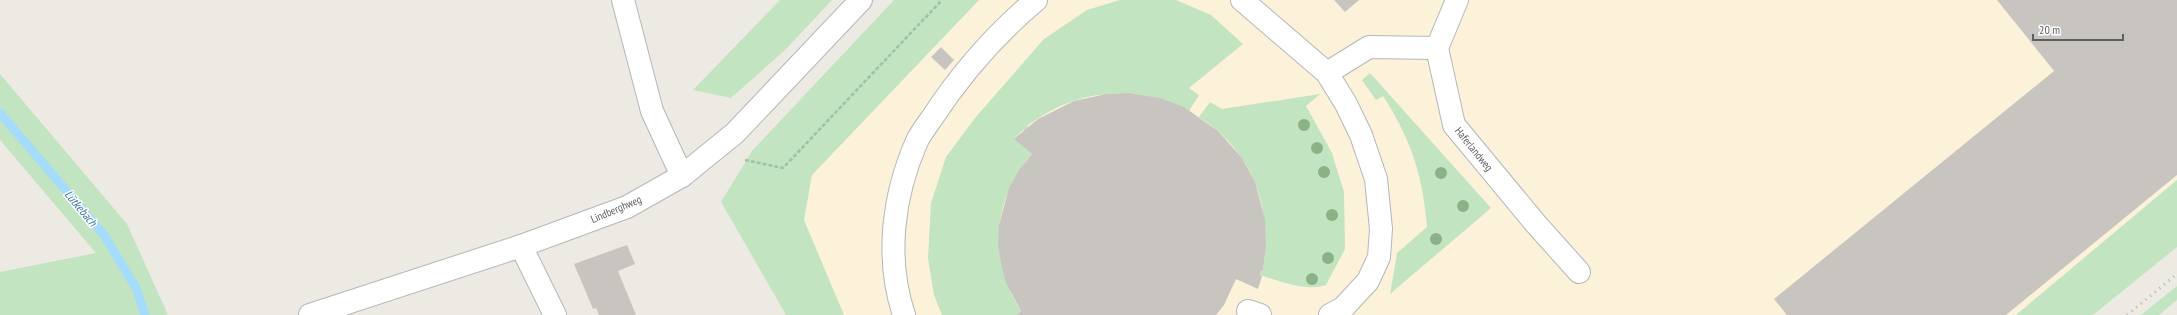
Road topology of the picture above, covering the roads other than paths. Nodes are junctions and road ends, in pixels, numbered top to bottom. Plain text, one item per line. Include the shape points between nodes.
1 (623, 0) edge
2 (861, 0) edge
3 (1036, 0) edge
4 (1242, 0) edge
5 (1457, 0) edge
6 (1437, 48) junction
7 (1327, 73) junction
8 (682, 176) junction
9 (521, 246) junction
10 (1579, 272) dead end
11 (1336, 313) edge
12 (310, 315) edge
13 (555, 315) edge
14 (904, 315) edge

1 - 8 street via 652,111
2 - 8 street, Lindberghweg via 735,133
3 - 14 street via 987,49 951,91 918,140 898,196 892,246 899,300
4 - 7 street
5 - 6 street
6 - 7 street via 1369,47
6 - 10 street, Haferlandweg via 1454,125
7 - 11 street via 1361,135 1376,179 1381,230 1379,258 1368,281
8 - 9 street, Lindberghweg via 627,207
9 - 12 street, Lindberghweg
9 - 13 street

